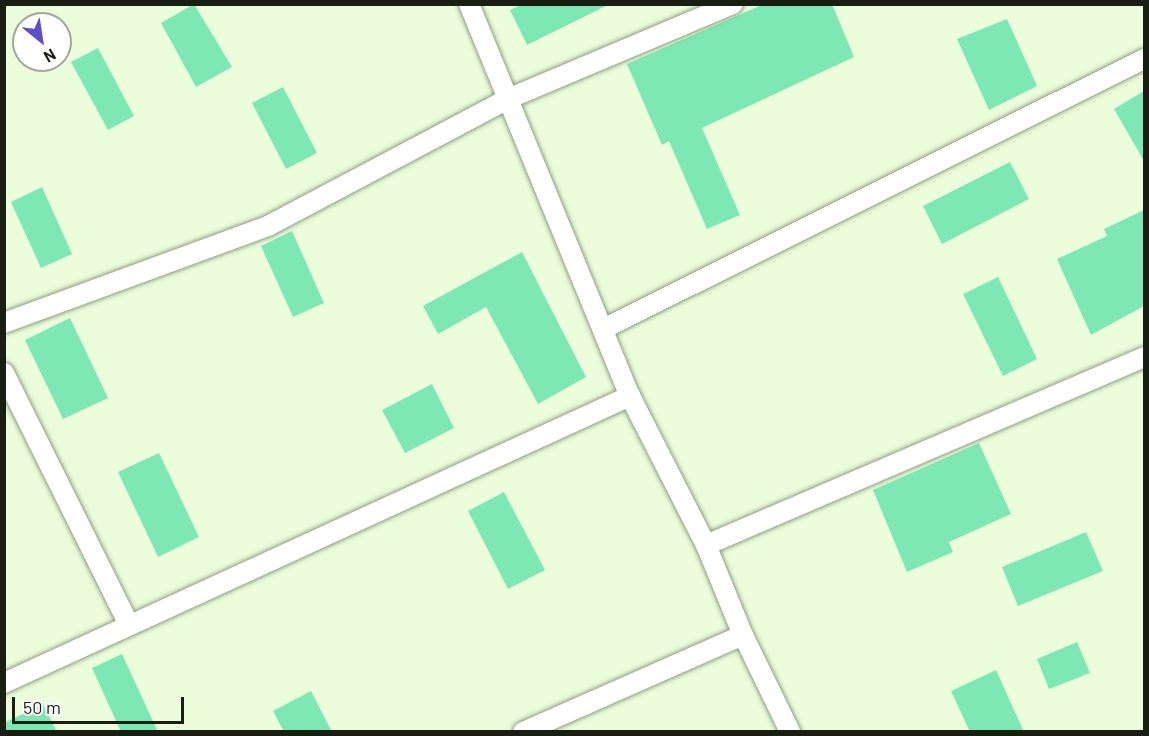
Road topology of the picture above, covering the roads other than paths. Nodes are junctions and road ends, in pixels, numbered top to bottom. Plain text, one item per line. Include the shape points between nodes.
1 (469, 4) edge
2 (733, 4) edge
3 (1144, 59) edge
4 (510, 98) junction
5 (4, 323) edge
6 (603, 329) junction
7 (1144, 357) edge
8 (4, 373) edge
9 (630, 396) junction
10 (706, 545) junction
11 (129, 625) junction
12 (743, 635) junction
13 (4, 683) edge
14 (523, 732) edge
15 (790, 732) edge

1 - 4 street
2 - 4 street
3 - 6 street
4 - 5 street via 268,226
4 - 6 street
6 - 9 street
7 - 10 street
8 - 11 street
9 - 10 street
9 - 11 street
10 - 12 street
11 - 13 street
12 - 14 street
12 - 15 street

